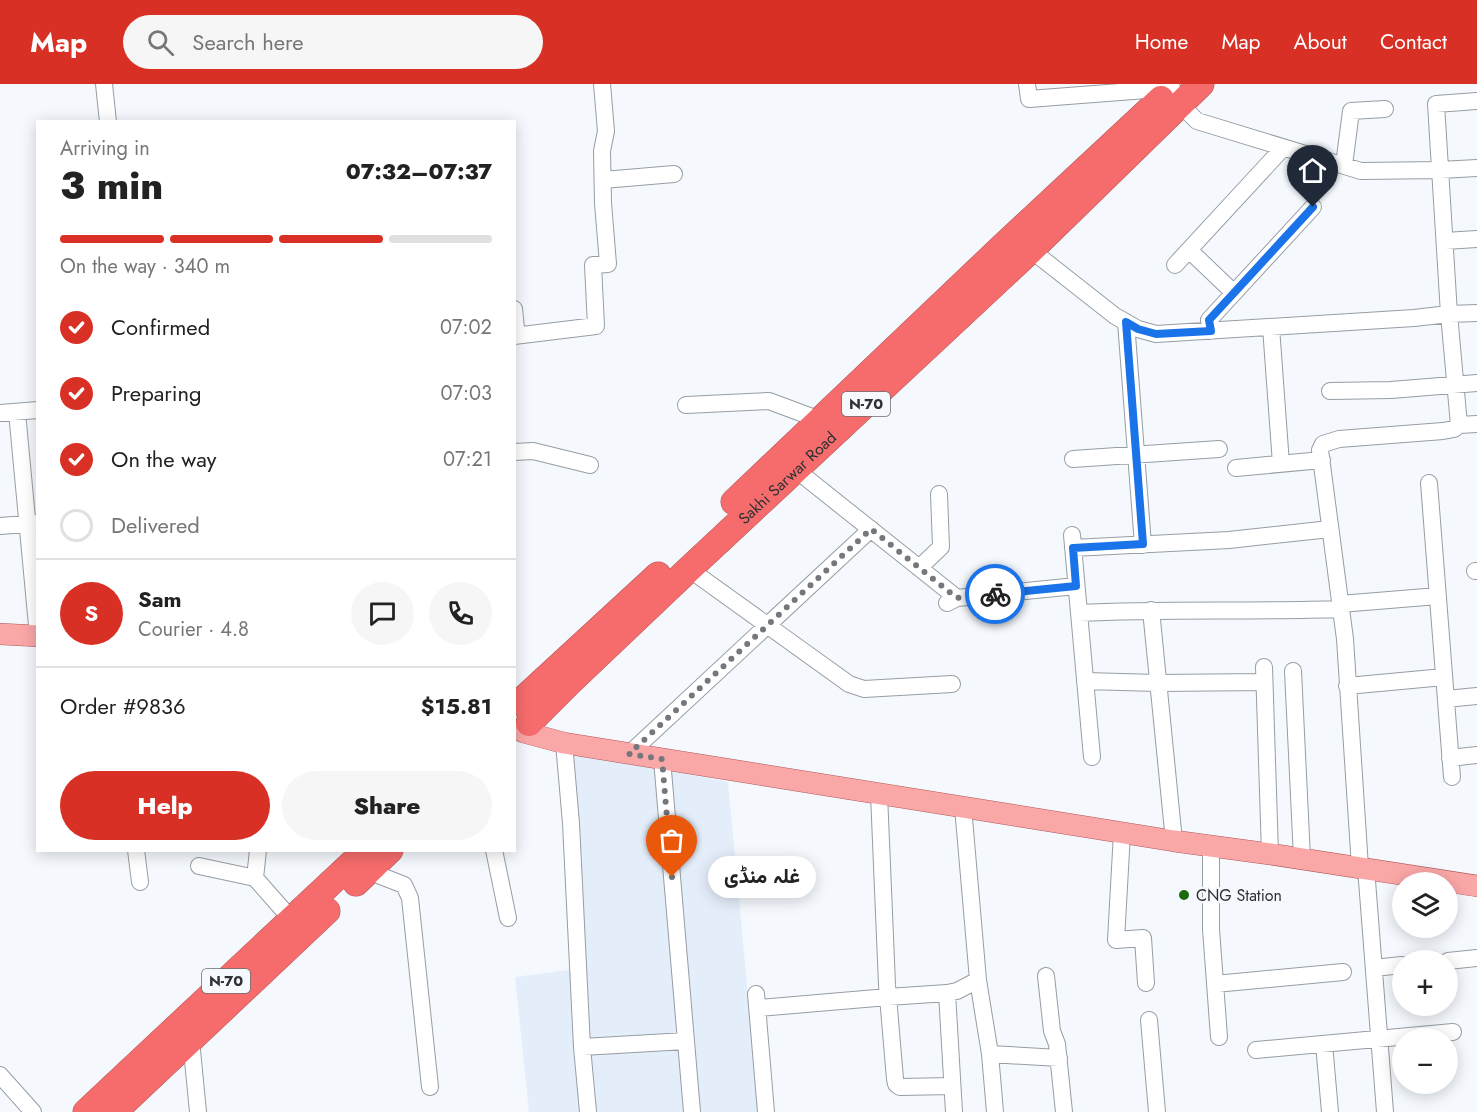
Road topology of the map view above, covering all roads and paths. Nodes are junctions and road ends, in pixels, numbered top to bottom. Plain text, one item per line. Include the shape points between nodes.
1 (104, 84) edge
2 (602, 84) edge
3 (1027, 84) edge
4 (1201, 84) edge
5 (1100, 89) edge
6 (1176, 92) edge
7 (1477, 101) edge
8 (1386, 109) dead end
9 (108, 120) edge
10 (1283, 148) junction
11 (1344, 165) junction
12 (1477, 168) edge
13 (1440, 170) junction
14 (674, 174) dead end
15 (603, 180) junction
16 (1313, 207) dead end
17 (1477, 239) edge
18 (1445, 241) junction
19 (1031, 250) junction
20 (1189, 250) junction
21 (1175, 265) dead end
22 (1234, 293) junction
23 (1477, 313) edge
24 (1449, 314) junction
25 (1126, 322) junction
26 (1272, 327) junction
27 (1211, 331) junction
28 (516, 335) edge
29 (1477, 383) edge
30 (1456, 384) junction
31 (1330, 391) dead end
32 (686, 405) dead end
33 (36, 410) edge
34 (8, 413) edge
35 (820, 420) junction
36 (1477, 424) edge
37 (1459, 425) junction
38 (1220, 449) dead end
39 (516, 452) edge
40 (1136, 454) junction
41 (1072, 459) dead end
42 (1322, 460) junction
43 (1281, 464) junction
44 (590, 465) dead end
45 (1236, 468) dead end
46 (795, 469) junction
47 (1429, 483) dead end
48 (939, 494) dead end
49 (32, 524) edge
50 (0, 526) edge
51 (871, 529) junction
52 (1330, 529) junction
53 (1143, 544) junction
54 (919, 568) junction
55 (689, 569) junction
56 (1076, 586) junction
57 (1438, 596) junction
58 (36, 599) edge
59 (1341, 606) junction
60 (1151, 610) junction
61 (1079, 613) junction
62 (767, 625) junction
63 (0, 634) edge
64 (36, 636) edge
65 (1293, 671) dead end
66 (1444, 677) junction
67 (1085, 681) junction
68 (1158, 683) junction
69 (952, 684) dead end
70 (1347, 686) junction
71 (1477, 696) edge
72 (1446, 699) junction
73 (519, 724) edge
74 (564, 744) junction
75 (629, 754) junction
76 (1477, 755) edge
77 (1092, 757) dead end
78 (1450, 758) junction
79 (662, 759) junction
80 (1452, 777) dead end
81 (879, 794) junction
82 (963, 807) junction
83 (1122, 832) junction
84 (1174, 841) junction
85 (1210, 846) junction
86 (136, 852) edge
87 (258, 852) edge
88 (386, 852) edge
89 (494, 852) edge
90 (1270, 854) junction
91 (1302, 858) junction
92 (367, 861) edge
93 (199, 866) dead end
94 (1363, 868) junction
95 (255, 878) junction
96 (140, 882) dead end
97 (1477, 886) edge
98 (508, 918) dead end
99 (292, 920) junction
100 (1477, 958) edge
101 (1458, 960) edge
102 (1392, 966) edge
103 (1374, 968) junction
104 (1343, 972) dead end
105 (1046, 976) dead end
106 (978, 980) junction
107 (1146, 983) dead end
108 (1215, 984) junction
109 (947, 993) junction
110 (888, 997) junction
111 (1149, 1020) dead end
112 (1219, 1037) dead end
113 (1392, 1038) edge
114 (1379, 1039) junction
115 (191, 1040) junction
116 (686, 1041) junction
117 (1324, 1044) junction
118 (582, 1047) junction
119 (1256, 1050) dead end
120 (990, 1054) junction
121 (1059, 1058) junction
122 (0, 1074) edge
123 (430, 1086) dead end
124 (952, 1086) junction
125 (33, 1112) edge
126 (86, 1112) edge
127 (114, 1112) edge
128 (198, 1112) edge
129 (588, 1112) edge
130 (692, 1112) edge
131 (766, 1112) edge
132 (954, 1112) edge
133 (995, 1112) edge
134 (1064, 1112) edge
135 (1157, 1112) edge
136 (1330, 1112) edge
137 (1385, 1112) edge

1 - 9 street
2 - 15 street via 606,131
3 - 5 street via 1029,99
4 - 6 highway, Sakhi Sarwar Road / N-70
5 - 6 street
6 - 10 street via 1197,122
6 - 19 highway, Sakhi Sarwar Road / N-70
6 - 35 highway, Sakhi Sarwar Road / N-70 via 1003,246
7 - 13 street via 1436,104
8 - 11 street via 1351,111
10 - 11 street
10 - 20 street
11 - 13 street via 1361,171
12 - 13 street
13 - 18 street
14 - 15 street
15 - 28 street via 608,264 593,265 596,326
16 - 22 street
17 - 18 street
18 - 24 street
19 - 25 street
19 - 46 highway, Sakhi Sarwar Road / N-70
20 - 21 street
20 - 22 street
22 - 27 street via 1209,320
23 - 24 street
24 - 26 street
24 - 30 street
25 - 27 street via 1156,334
25 - 40 street
26 - 27 street
26 - 43 street
29 - 30 street
30 - 31 street
30 - 37 street
32 - 35 street via 770,401
33 - 34 street
34 - 49 street
35 - 73 highway, Sakhi Sarwar Road / N-70 via 684,550
36 - 37 street
37 - 42 street via 1443,431 1338,438 1323,444
38 - 40 street
39 - 44 street via 533,451
40 - 41 street
40 - 53 street
42 - 43 street
42 - 52 street
43 - 45 street
46 - 51 street
46 - 55 highway, Sakhi Sarwar Road / N-70
47 - 57 street
48 - 54 street via 941,547
49 - 50 street
49 - 58 street
51 - 54 street
51 - 62 street
52 - 53 street
52 - 59 street
53 - 56 street via 1072,542
54 - 56 street via 951,600
55 - 62 street
55 - 73 highway, Sakhi Sarwar Road / N-70 via 570,682
56 - 61 street
57 - 59 street
57 - 66 street
59 - 60 street via 1271,611
59 - 70 street
60 - 61 street
60 - 68 street
61 - 67 street
62 - 69 street via 849,684 864,689
62 - 75 street
63 - 64 main road
65 - 91 street
66 - 70 street
66 - 72 street
67 - 68 street
67 - 77 street
68 - 84 street
68 - 90 street via 1264,674
70 - 94 street
71 - 72 street
72 - 78 street
73 - 74 main road
74 - 75 main road
74 - 118 street
75 - 79 main road
76 - 78 street
78 - 80 street
79 - 81 main road
79 - 116 street
81 - 82 main road
81 - 110 street
82 - 83 main road
82 - 106 street
83 - 84 main road
83 - 107 street via 1116,940 1143,938
84 - 85 main road
85 - 90 main road
85 - 108 street
86 - 96 street
87 - 95 street
88 - 92 highway, N-70
89 - 98 street
90 - 91 main road
91 - 94 main road
92 - 99 highway, N-70
92 - 115 highway, N-70
92 - 123 street via 404,885 410,898
93 - 95 street
94 - 97 main road
94 - 103 street
95 - 99 street
99 - 126 highway, N-70
100 - 101 street
102 - 103 street
103 - 114 street
104 - 108 street
105 - 121 street
106 - 109 street
106 - 120 street
108 - 112 street
109 - 110 street
109 - 124 street
110 - 124 street via 896,1084
110 - 131 street via 757,1001
111 - 135 street
113 - 114 street
114 - 117 street
114 - 137 street
115 - 127 highway, N-70
115 - 128 street
116 - 118 street
116 - 130 street
117 - 119 street
117 - 136 street
118 - 129 street
120 - 121 street
120 - 133 street
121 - 134 street
122 - 125 street
124 - 132 street

